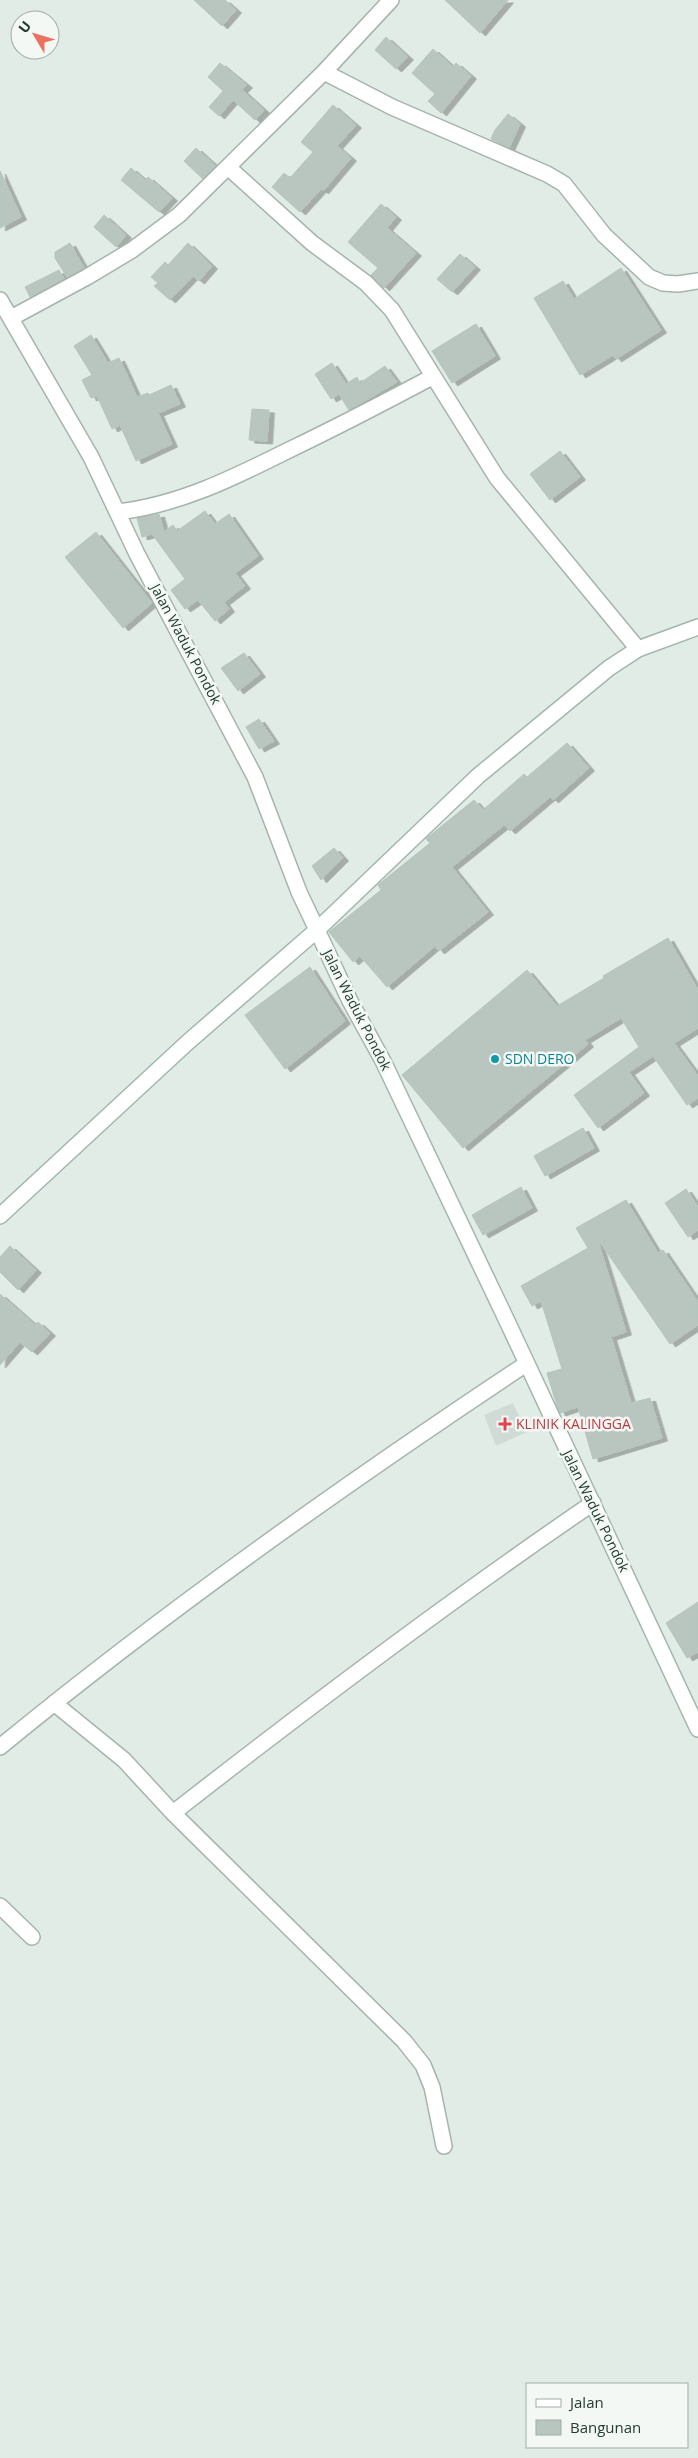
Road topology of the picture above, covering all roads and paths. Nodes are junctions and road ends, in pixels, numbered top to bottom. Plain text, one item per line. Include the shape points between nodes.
1 (391, 0) edge
2 (324, 72) junction
3 (228, 168) junction
4 (698, 281) edge
5 (0, 300) edge
6 (11, 318) junction
7 (432, 378) junction
8 (117, 512) junction
9 (698, 627) edge
10 (638, 649) junction
11 (317, 930) junction
12 (0, 1216) edge
13 (526, 1364) junction
14 (593, 1504) junction
15 (54, 1703) junction
16 (698, 1729) edge
17 (0, 1747) edge
18 (173, 1813) junction
19 (0, 1906) edge
20 (32, 1937) dead end
21 (444, 2146) dead end

1 - 2 street
2 - 3 street
2 - 4 street via 392,108 564,184 604,235 649,277 670,283
3 - 6 street via 179,215 132,250
3 - 7 street via 312,243 366,282 392,310
5 - 6 street, Jalan Waduk Pondok
6 - 8 street, Jalan Waduk Pondok via 91,457
7 - 8 street via 239,475 147,509
7 - 10 street via 497,478
8 - 11 street, Jalan Waduk Pondok via 255,777 298,892
9 - 10 street
10 - 11 street via 609,668 478,776
11 - 12 street via 188,1042
11 - 13 street, Jalan Waduk Pondok via 383,1061
13 - 14 street, Jalan Waduk Pondok
13 - 15 street via 212,1580
14 - 16 street, Jalan Waduk Pondok
14 - 18 street via 497,1569
15 - 17 street
15 - 18 street via 124,1760
18 - 21 street via 404,2040 422,2065 432,2087
19 - 20 street

